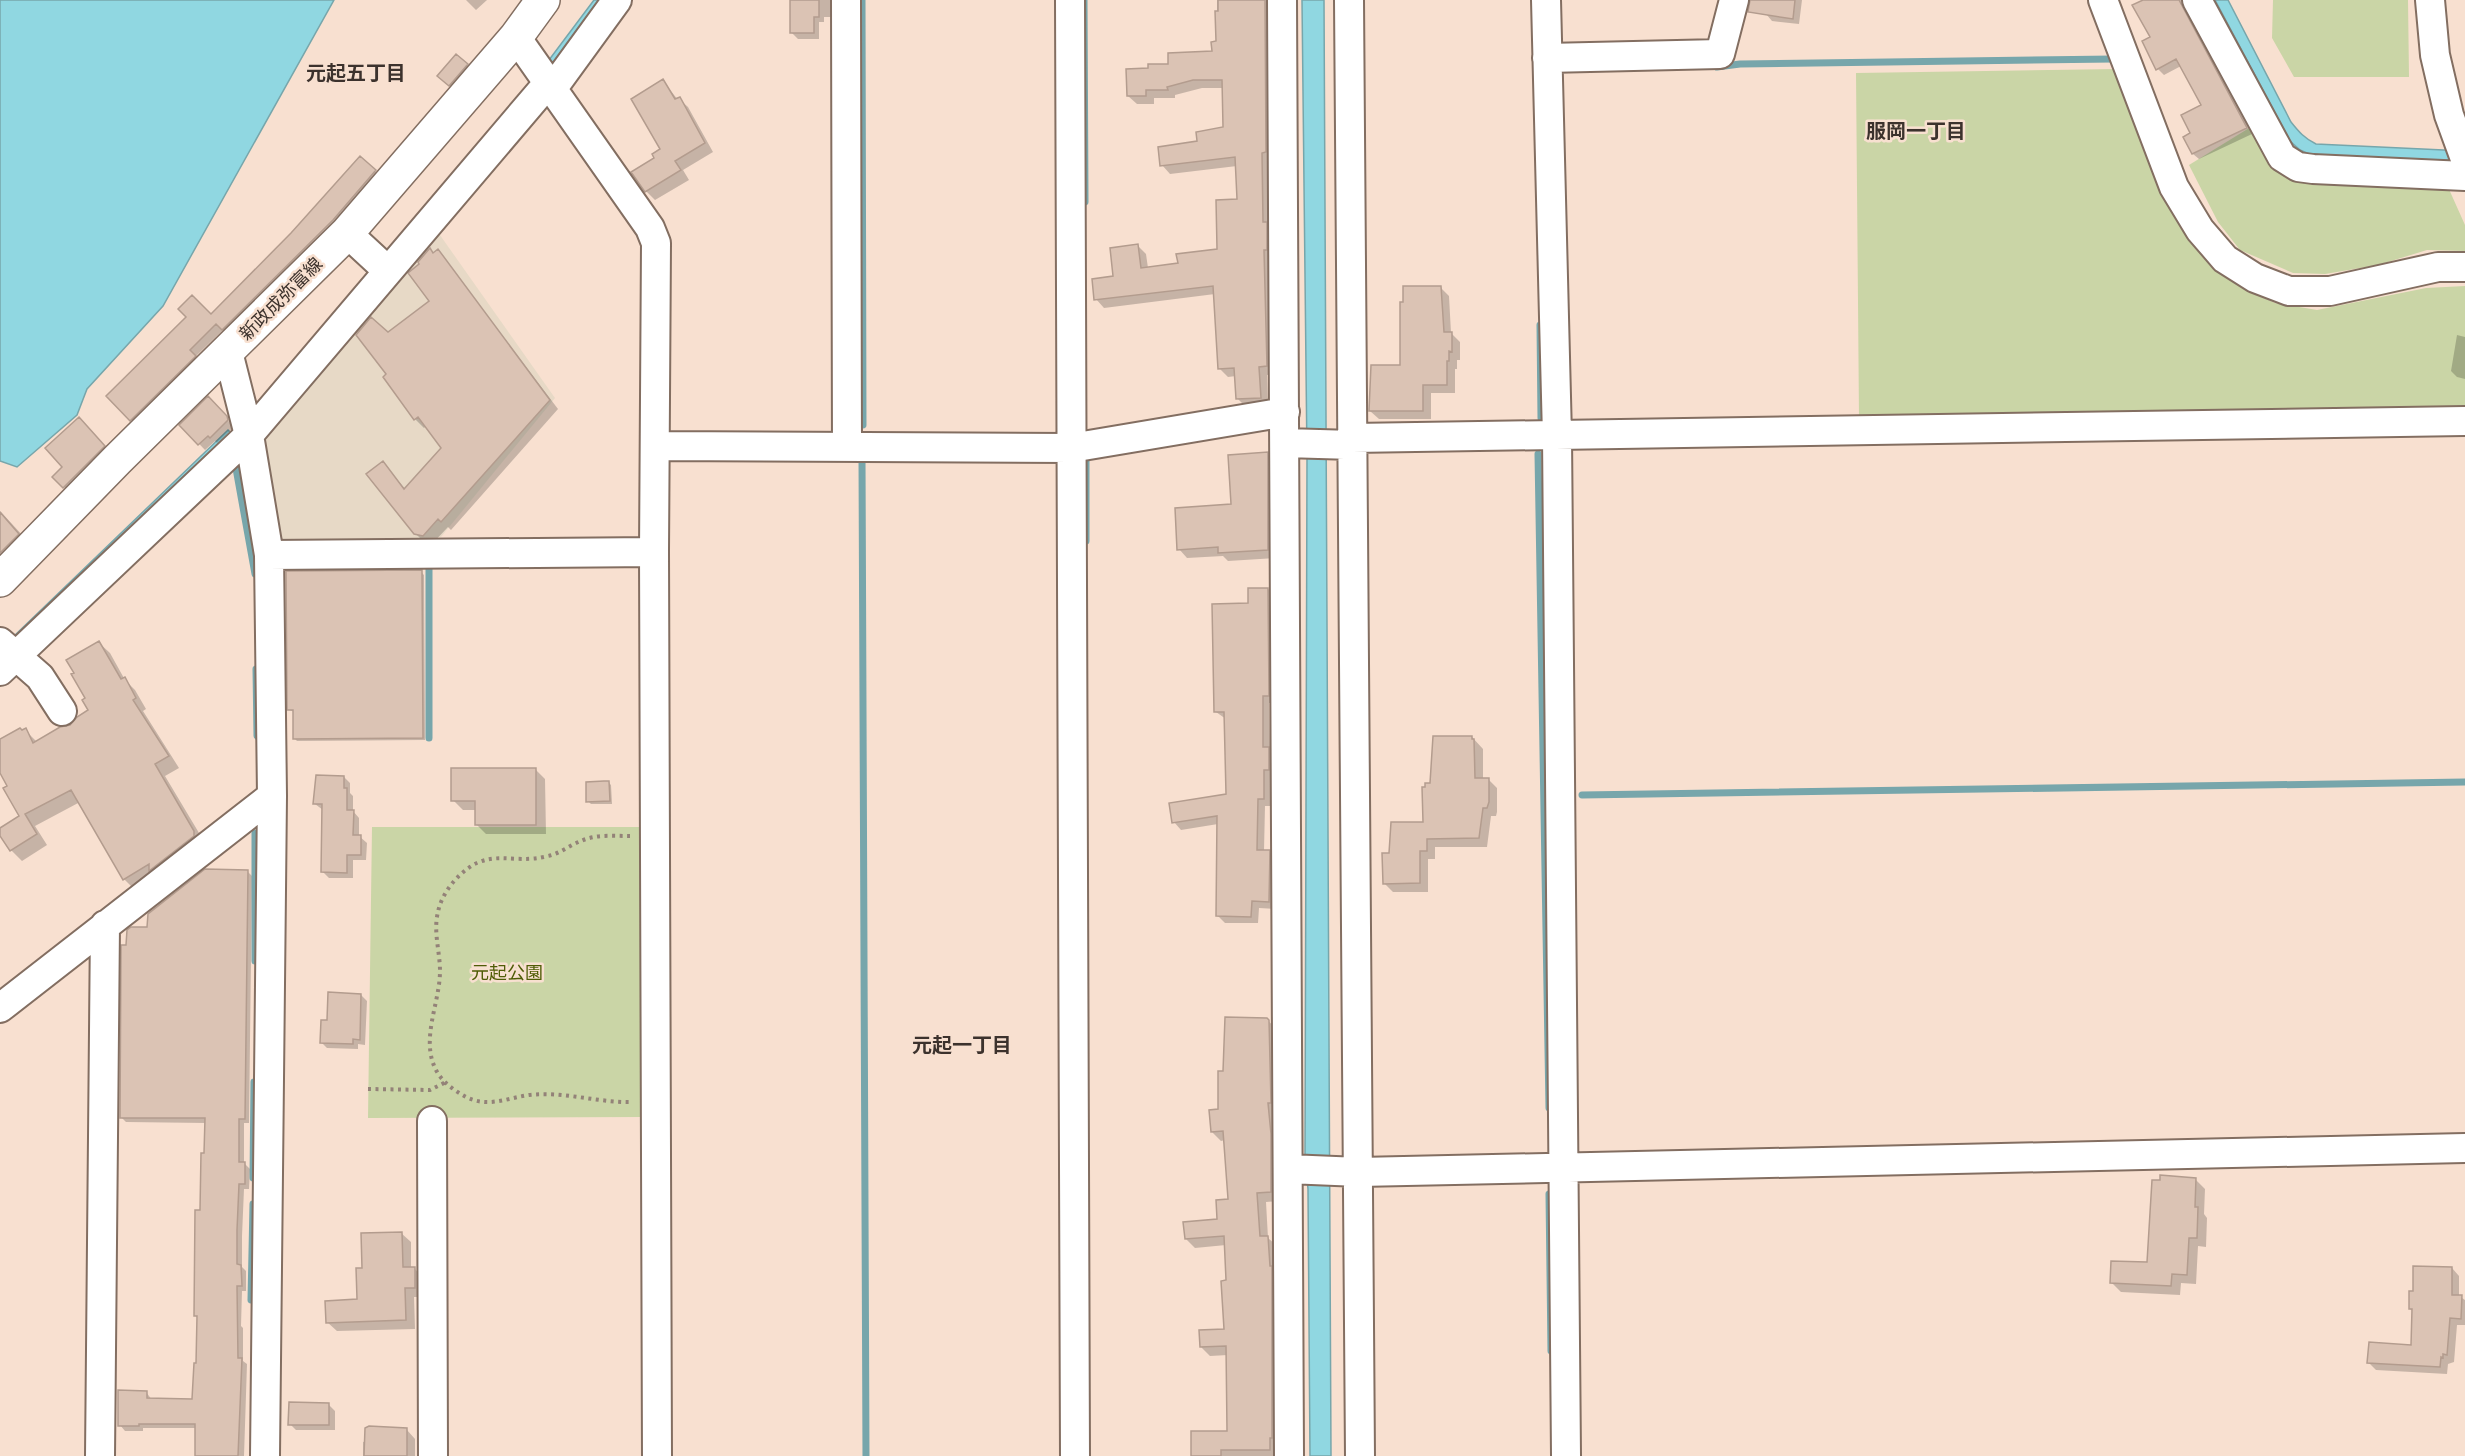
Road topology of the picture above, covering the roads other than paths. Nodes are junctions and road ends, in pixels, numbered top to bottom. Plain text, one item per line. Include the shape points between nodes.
1 (543, 0) edge
2 (617, 0) edge
3 (846, 0) edge
4 (1071, 0) edge
5 (1282, 0) edge
6 (1349, 0) edge
7 (1546, 0) edge
8 (1734, 0) edge
9 (2103, 0) edge
10 (2197, 0) edge
11 (2430, 0) edge
12 (516, 37) junction
13 (1547, 58) junction
14 (551, 85) junction
15 (2462, 150) edge
16 (2465, 176) edge
17 (347, 233) junction
18 (2465, 267) edge
19 (387, 270) junction
20 (228, 352) junction
21 (1285, 412) junction
22 (2465, 421) edge
23 (249, 435) junction
24 (1557, 436) junction
25 (1348, 442) junction
26 (1291, 443) junction
27 (655, 446) junction
28 (847, 447) junction
29 (1071, 448) junction
30 (654, 552) junction
31 (269, 555) junction
32 (0, 580) edge
33 (5, 657) edge
34 (62, 711) dead end
35 (272, 796) junction
36 (105, 925) junction
37 (0, 1008) edge
38 (432, 1122) dead end
39 (2465, 1148) edge
40 (1563, 1168) junction
41 (1294, 1169) junction
42 (1351, 1172) junction
43 (100, 1456) edge
44 (265, 1456) edge
45 (433, 1456) edge
46 (657, 1456) edge
47 (1075, 1456) edge
48 (1289, 1456) edge
49 (1360, 1456) edge
50 (1566, 1456) edge

1 - 12 main road, 新政成弥富線
2 - 14 street
3 - 28 street
4 - 29 street
5 - 21 street
6 - 25 street
7 - 13 street
8 - 13 street via 1720,54
9 - 18 street via 2174,188 2200,230 2225,259 2255,278 2289,291 2330,291 2438,267
10 - 16 street via 2282,157 2298,167 2313,170
11 - 15 street via 2435,55
12 - 14 street
12 - 17 main road, 新政成弥富線
13 - 24 street
14 - 19 street
14 - 27 street via 650,228 656,243
17 - 19 street
17 - 20 main road, 新政成弥富線
19 - 23 street
20 - 23 street
20 - 32 main road, 新政成弥富線
21 - 26 street
21 - 29 street
22 - 24 street
23 - 31 street
23 - 33 street
24 - 25 street
24 - 40 street
25 - 26 street
25 - 42 street
26 - 41 street
27 - 28 street
27 - 30 street
28 - 29 street
29 - 47 street
30 - 31 street
30 - 46 street
31 - 35 street
33 - 34 street via 39,676
35 - 36 street
35 - 44 street
36 - 37 street
36 - 43 street
38 - 45 street
39 - 40 street
40 - 42 street
40 - 50 street
41 - 42 street
41 - 48 street
42 - 49 street

